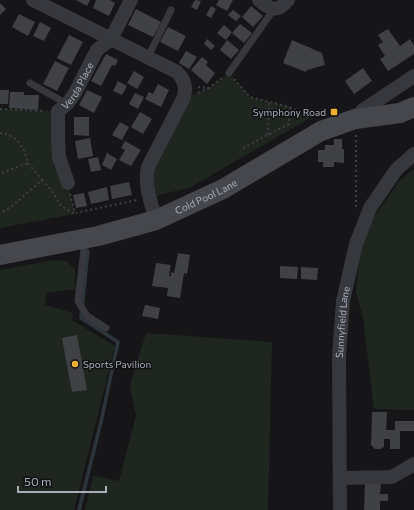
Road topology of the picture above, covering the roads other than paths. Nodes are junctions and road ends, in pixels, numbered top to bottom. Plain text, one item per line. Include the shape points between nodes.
1 (33, 0) edge
2 (131, 0) edge
3 (259, 0) edge
4 (288, 0) edge
5 (274, 9) junction
6 (171, 10) dead end
7 (111, 39) junction
8 (148, 57) junction
9 (229, 73) road end
10 (414, 76) edge
11 (30, 83) dead end
12 (63, 108) junction
13 (409, 112) edge
14 (356, 119) junction
15 (414, 154) edge
16 (68, 183) road end
17 (156, 220) junction
18 (85, 239) junction
19 (0, 255) edge
20 (106, 328) dead end
21 (414, 464) edge
22 (341, 478) junction
23 (340, 510) edge

1 - 7 street
2 - 7 street
3 - 5 street
4 - 5 street via 281,7
5 - 9 lane
6 - 8 lane
7 - 8 street
7 - 12 street, Verda Place via 97,50 75,93
8 - 17 street via 177,72 185,86 183,100 148,167 149,198
10 - 14 street via 362,110
11 - 12 lane
12 - 16 street, Verda Place via 58,139 59,157
13 - 14 street, Cold Pool Lane
14 - 17 street, Cold Pool Lane via 320,131 223,189
15 - 22 street, Sunnyfield Lane via 396,170 370,208 356,244 343,301 340,348
17 - 18 street, Cold Pool Lane
18 - 19 street, Cold Pool Lane
18 - 20 lane via 78,302 87,316
21 - 22 street via 392,477
22 - 23 street, Sunnyfield Lane

